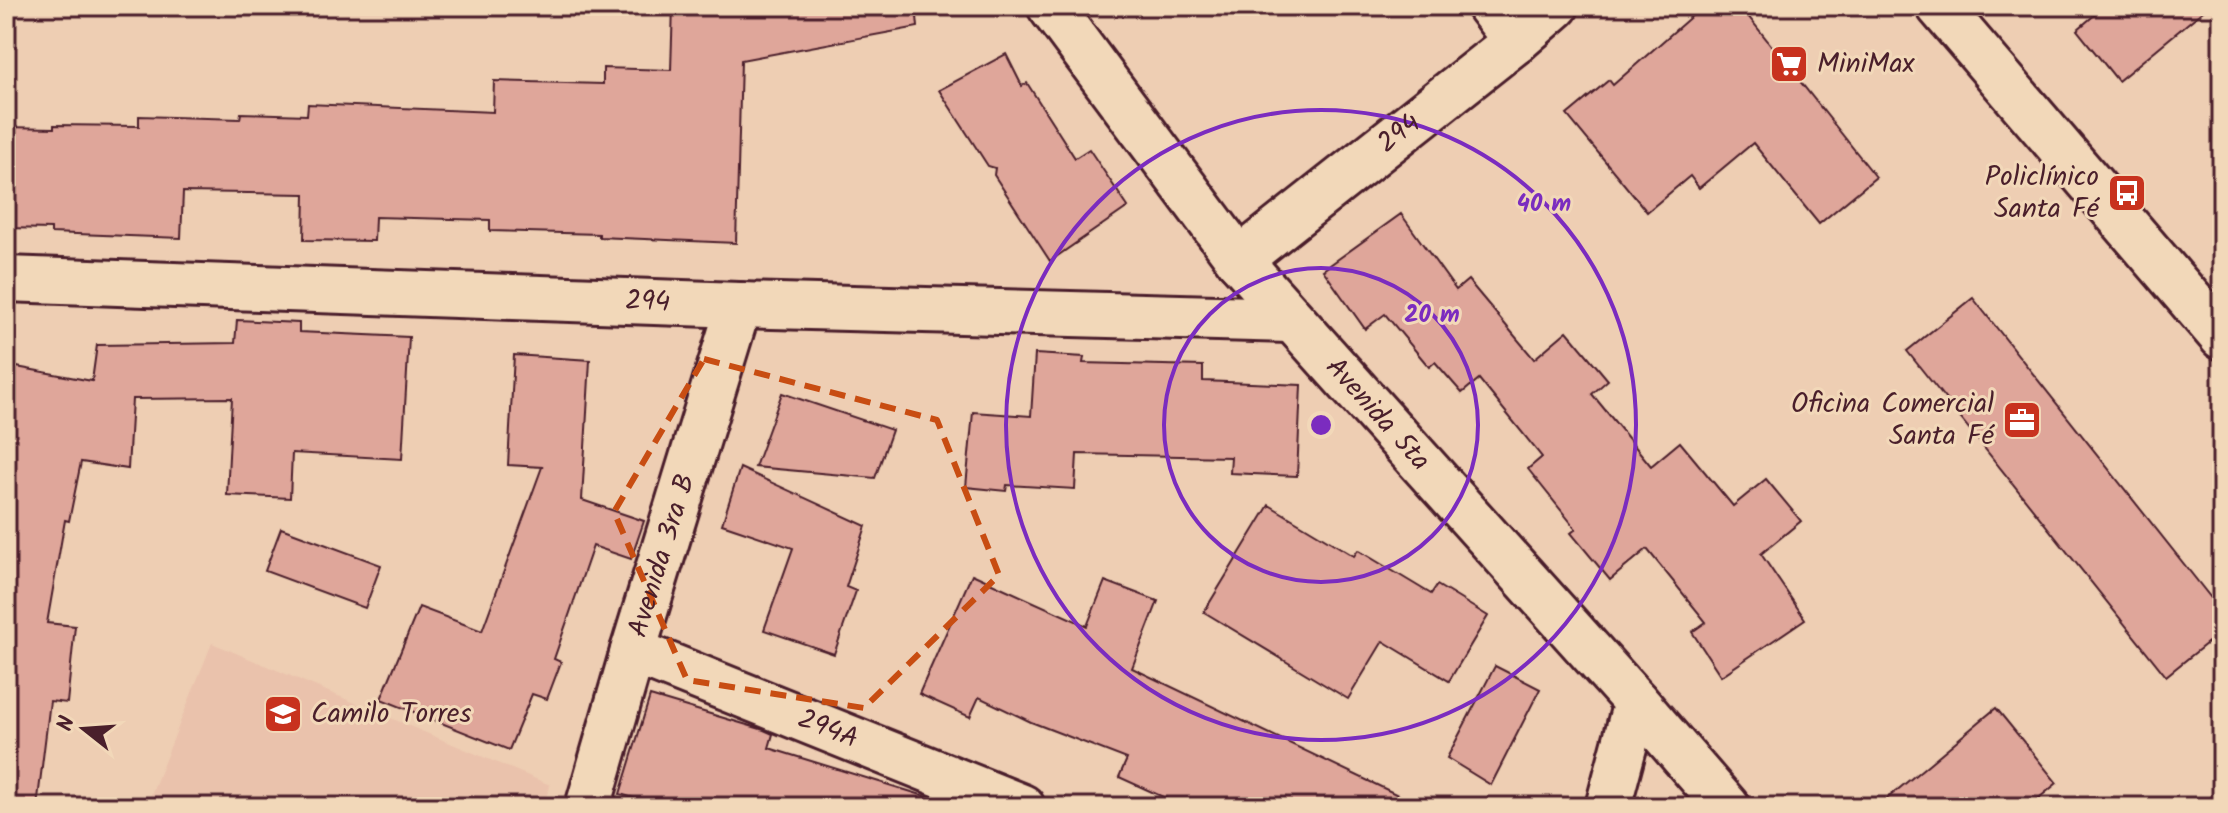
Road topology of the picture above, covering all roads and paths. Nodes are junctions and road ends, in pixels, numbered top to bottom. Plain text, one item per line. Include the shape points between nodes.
1 (1050, 6) edge
2 (1489, 6) edge
3 (1556, 6) edge
4 (1939, 6) edge
5 (1516, 41) junction
6 (1239, 260) junction
7 (6, 279) edge
8 (739, 305) junction
9 (1290, 320) junction
10 (2217, 321) edge
11 (633, 651) junction
12 (1636, 702) junction
13 (588, 807) edge
14 (1022, 807) edge
15 (1608, 807) edge
16 (1727, 807) edge

1 - 6 main road, Avenida 5ta
2 - 5 main road
3 - 5 main road, 294
4 - 10 main road
5 - 6 main road, 294
6 - 9 main road, Avenida 5ta
7 - 8 main road, 294
8 - 9 main road, 294
8 - 11 main road, Avenida 3ra B
9 - 12 main road, Avenida 5ta
11 - 13 main road, Avenida 3ra B
11 - 14 main road, 294A
12 - 15 main road
12 - 16 main road, Avenida 5ta

